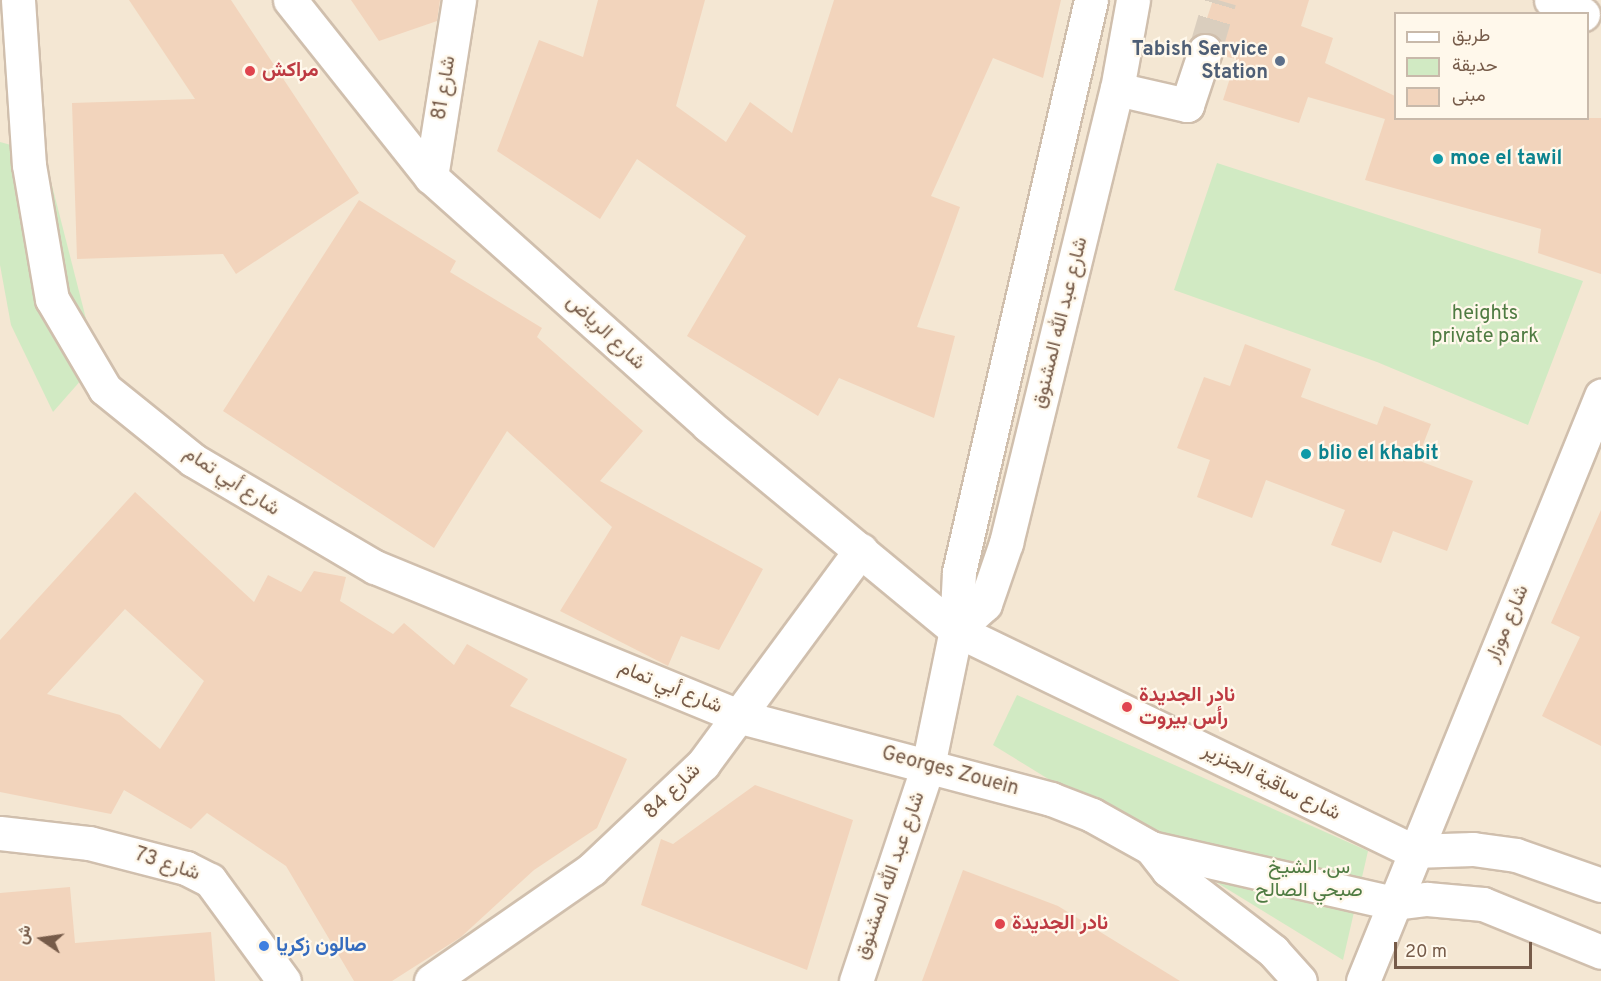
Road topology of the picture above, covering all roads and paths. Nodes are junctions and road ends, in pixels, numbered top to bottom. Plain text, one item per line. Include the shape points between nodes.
1 (18, 0) edge
2 (290, 0) edge
3 (459, 0) edge
4 (1091, 0) edge
5 (1133, 0) edge
6 (1551, 0) edge
7 (1578, 12) edge
8 (1205, 51) tunnel mouth
9 (1117, 89) junction
10 (431, 177) junction
11 (1601, 396) edge
12 (861, 550) junction
13 (956, 630) junction
14 (741, 717) junction
15 (928, 766) junction
16 (0, 833) edge
17 (1151, 848) junction
18 (1413, 851) junction
19 (1601, 885) edge
20 (1393, 903) junction
21 (1601, 952) edge
22 (284, 981) edge
23 (431, 981) edge
24 (856, 981) edge
25 (1300, 981) edge
26 (1363, 981) edge

1 - 14 street, شارع أبي تمام via 29,165 52,299 105,389 193,460 375,567
2 - 10 street, شارع الرياض
3 - 10 street, شارع 81
4 - 13 street, شارع عبد الله المشنوق via 959,572
5 - 9 street, شارع عبد الله المشنوق
6 - 7 street
8 - 9 street via 1187,105
9 - 13 street, شارع عبد الله المشنوق via 995,582 978,614
10 - 12 street, شارع الرياض via 708,425
11 - 18 street, شارع موزار
12 - 13 street, شارع الرياض
12 - 14 street, شارع 84
13 - 15 street, شارع عبد الله المشنوق
13 - 18 street, شارع ساقية الجنزير
14 - 15 street, Georges Zouein
14 - 23 street, شارع 84 via 703,764 592,869
15 - 17 street, Georges Zouein via 1051,799
15 - 24 street, شارع عبد الله المشنوق
16 - 22 street, شارع 73 via 89,843 186,868 210,880
17 - 20 street, Georges Zouein
17 - 25 street, Georges Zouein via 1168,870 1273,951
18 - 19 street, شارع ساقية الجنزير via 1473,849 1516,855
18 - 20 street, شارع موزار
20 - 21 street via 1483,904
20 - 26 street, شارع موزار

